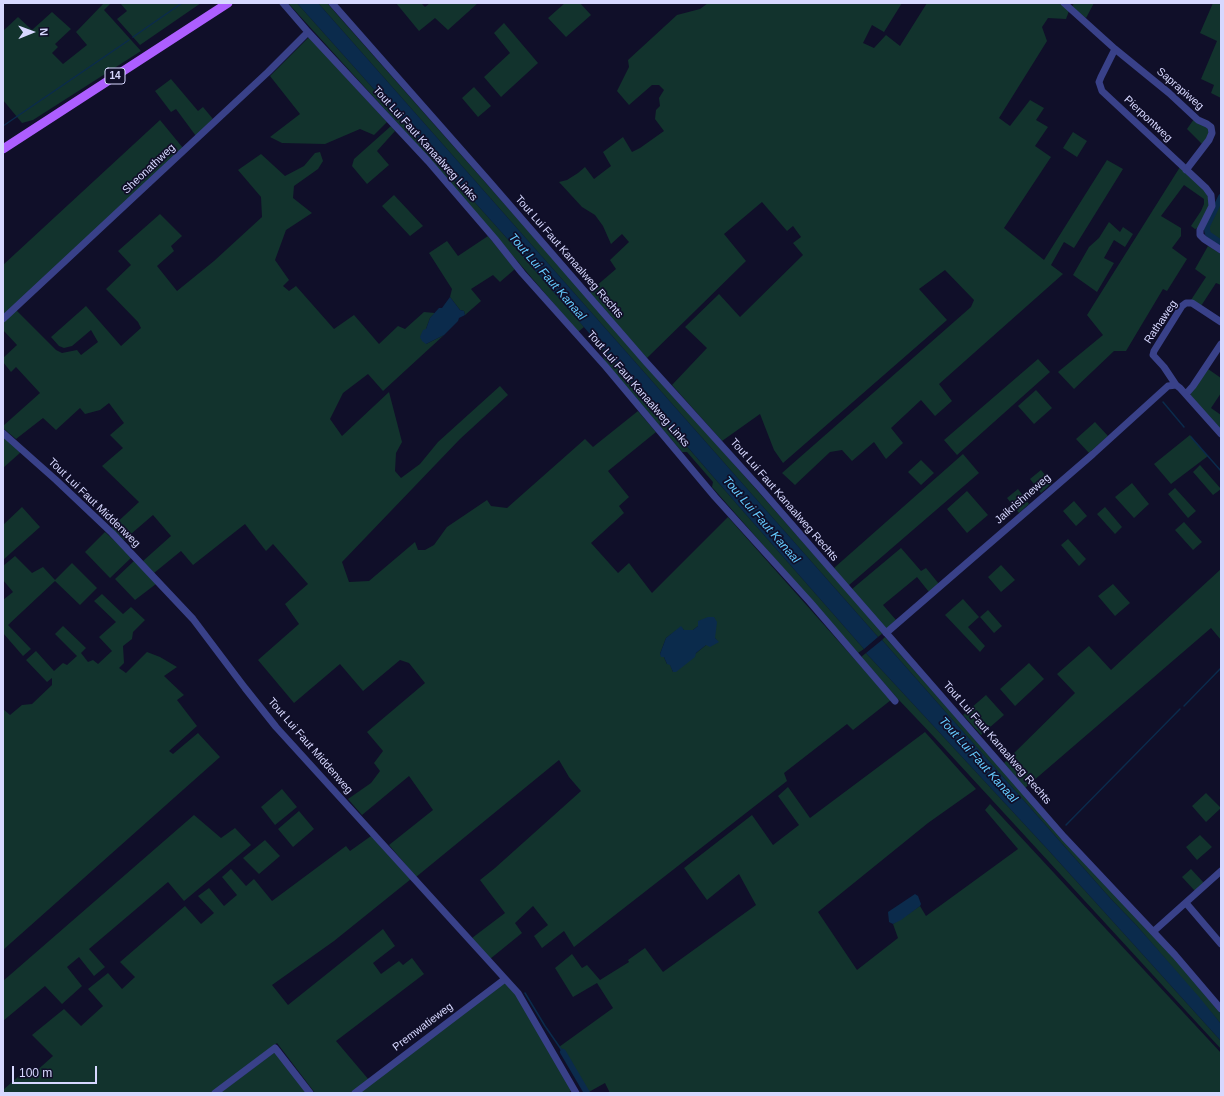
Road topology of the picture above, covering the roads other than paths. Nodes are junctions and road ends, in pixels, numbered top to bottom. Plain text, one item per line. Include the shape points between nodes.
1 (228, 3) edge
2 (283, 3) edge
3 (332, 3) edge
4 (1064, 3) edge
5 (308, 32) junction
6 (1115, 49) junction
7 (3, 149) edge
8 (1186, 170) junction
9 (1221, 250) edge
10 (3, 319) edge
11 (1221, 322) edge
12 (1221, 344) edge
13 (1176, 385) junction
14 (1186, 394) junction
15 (3, 433) edge
16 (1221, 434) edge
17 (886, 633) junction
18 (895, 700) dead end
19 (1221, 871) edge
20 (1186, 903) junction
21 (1154, 931) junction
22 (1218, 935) edge
23 (1221, 944) edge
24 (505, 979) junction
25 (1221, 1009) edge
26 (215, 1093) edge
27 (310, 1093) edge
28 (355, 1093) edge
29 (576, 1093) edge

1 - 7 main road, 14
2 - 5 street, Tout Lui Faut Kanaalweg Links
3 - 17 street, Tout Lui Faut Kanaalweg Rechts
4 - 6 street
5 - 10 street, Sheonathweg
5 - 18 street, Tout Lui Faut Kanaalweg Links via 428,161 522,273 606,366 715,497
6 - 8 street, Pierpontweg via 1099,82 1102,91
6 - 8 street, Saprapiweg via 1198,120 1211,127 1209,140
8 - 9 street, Pierpontweg via 1211,195 1212,206 1200,235
11 - 13 street, Rathaweg via 1192,303 1182,306 1153,355
12 - 14 street
13 - 14 street
13 - 17 street, Jaikrishneweg via 1168,386
14 - 16 street
15 - 24 street, Tout Lui Faut Middenweg via 112,533 193,619 276,727
17 - 21 street, Tout Lui Faut Kanaalweg Rechts via 1086,861
19 - 20 street
20 - 21 street
20 - 22 street
21 - 25 street, Tout Lui Faut Kanaalweg Rechts
22 - 23 street
24 - 28 street, Premwatieweg
24 - 29 street, Tout Lui Faut Middenweg via 518,993
26 - 27 street via 275,1048

